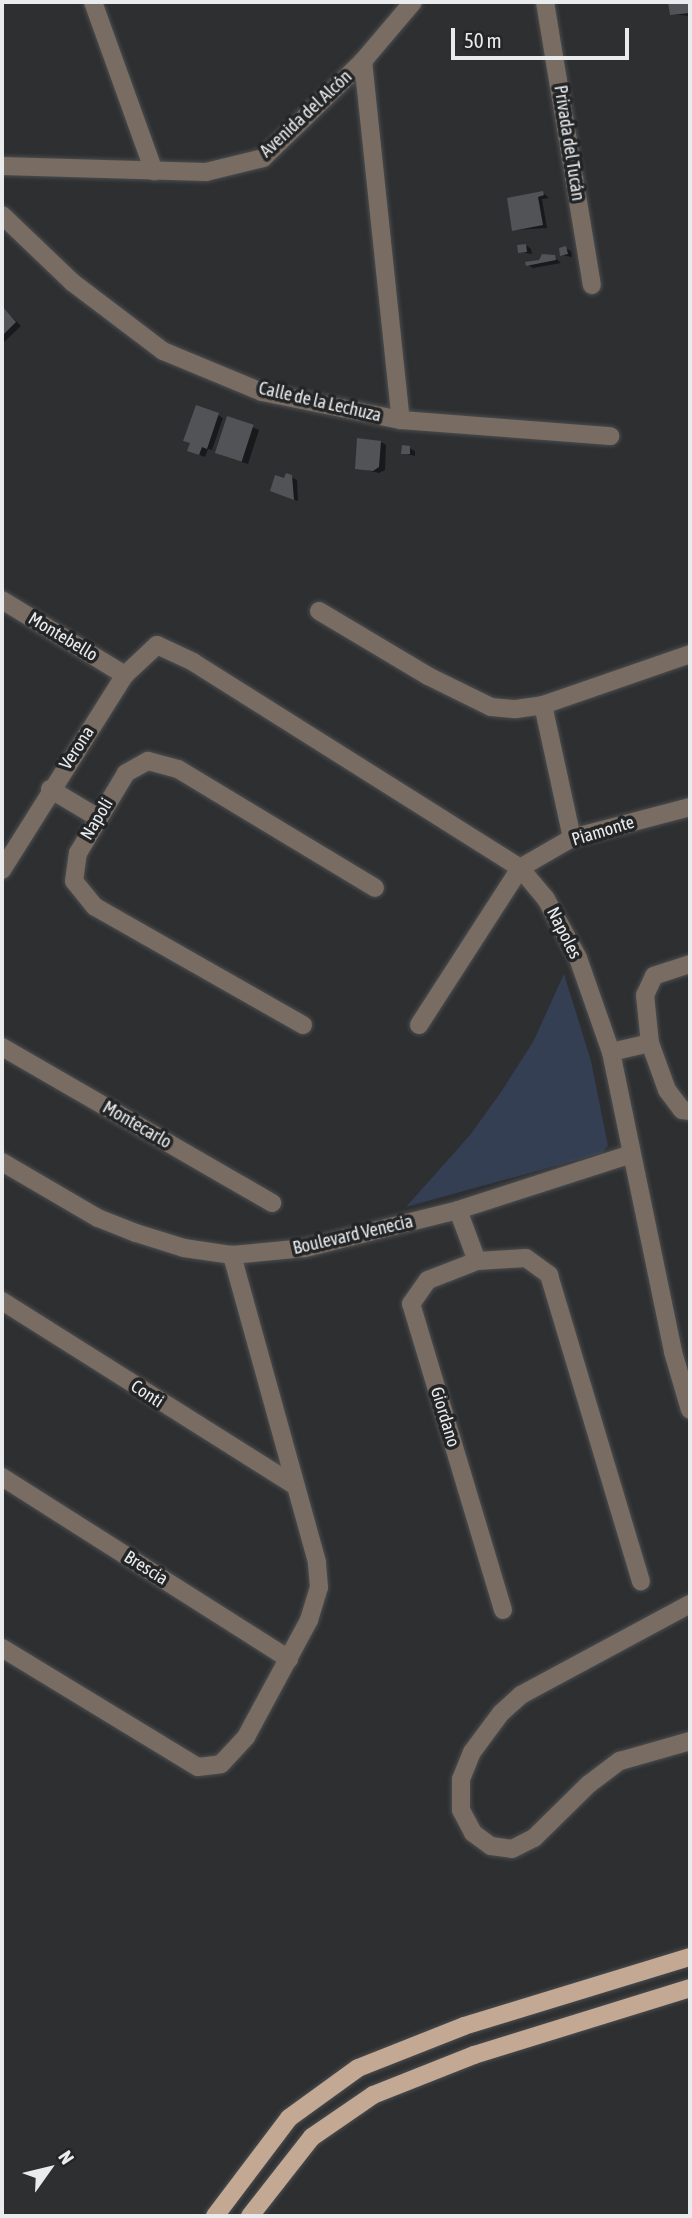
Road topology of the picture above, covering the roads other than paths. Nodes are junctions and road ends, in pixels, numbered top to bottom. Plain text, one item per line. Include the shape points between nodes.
1 (93, 2) edge
2 (413, 2) edge
3 (545, 2) edge
4 (363, 61) junction
5 (2, 166) edge
6 (155, 171) junction
7 (2, 215) edge
8 (592, 285) dead end
9 (401, 420) junction
10 (610, 436) dead end
11 (2, 600) edge
12 (319, 611) dead end
13 (168, 647) joint
14 (690, 654) edge
15 (125, 674) junction
16 (543, 705) junction
17 (50, 789) junction
18 (690, 807) edge
19 (97, 817) junction
20 (572, 838) junction
21 (5, 858) edge
22 (520, 868) junction
23 (374, 888) dead end
24 (690, 964) edge
25 (303, 1024) dead end
26 (419, 1025) dead end
27 (650, 1043) junction
28 (2, 1047) edge
29 (611, 1052) junction
30 (690, 1111) edge
31 (631, 1154) junction
32 (2, 1162) edge
33 (272, 1203) dead end
34 (458, 1210) junction
35 (232, 1255) junction
36 (477, 1261) junction
37 (2, 1301) edge
38 (682, 1349) edge
39 (690, 1410) edge
40 (2, 1477) edge
41 (293, 1484) junction
42 (642, 1581) dead end
43 (690, 1605) edge
44 (503, 1610) dead end
45 (2, 1648) edge
46 (289, 1659) junction
47 (690, 1741) edge
48 (690, 1957) edge
49 (690, 1988) edge
50 (289, 2118) junction
51 (312, 2137) junction
52 (215, 2216) edge
53 (250, 2216) edge

1 - 6 street
2 - 4 street, Avenida del Alcón
3 - 8 street, Privada del Tucán
4 - 6 street, Avenida del Alcón via 263,158 206,173
4 - 9 street
5 - 6 street, Avenida del Alcón
7 - 9 street, Calle de la Lechuza via 72,282 163,351 262,391
9 - 10 street, Calle de la Lechuza
11 - 15 street, Montebello
12 - 16 street via 491,707
13 - 15 street, Verona via 147,650
13 - 22 street, Napoles
14 - 16 street
15 - 17 street, Verona
16 - 20 street
17 - 19 street
17 - 21 street, Verona
18 - 20 street, Piamonte
19 - 23 street, Napoli via 136,764 162,763
19 - 25 street, Napoli via 72,868 83,896 113,919
20 - 22 street, Piamonte
22 - 26 street
22 - 29 street, Napoles via 546,899 578,958
24 - 27 street via 654,976 646,985
27 - 29 street
27 - 30 street via 673,1101
28 - 33 street, Montecarlo
29 - 31 street, Napoles
31 - 34 street, Boulevard Venecia
31 - 38 street, Napoles
32 - 35 street, Boulevard Venecia via 123,1228 184,1248
34 - 35 street, Boulevard Venecia via 305,1248
34 - 36 street
35 - 41 street
36 - 42 street, Giordano via 526,1258 549,1275
36 - 44 street, Giordano via 428,1280 411,1304
37 - 41 street, Conti
38 - 39 street, Napoles
40 - 46 street, Brescia
41 - 46 street via 317,1562 319,1587
43 - 47 street via 521,1695 500,1713 472,1752 461,1780 461,1810 482,1840 512,1849 534,1838 589,1784 620,1761
45 - 46 street via 198,1767 210,1768 232,1755
48 - 50 main road via 408,2046 358,2068
49 - 51 main road via 419,2074 373,2095
50 - 51 main road
50 - 52 main road
51 - 53 main road

